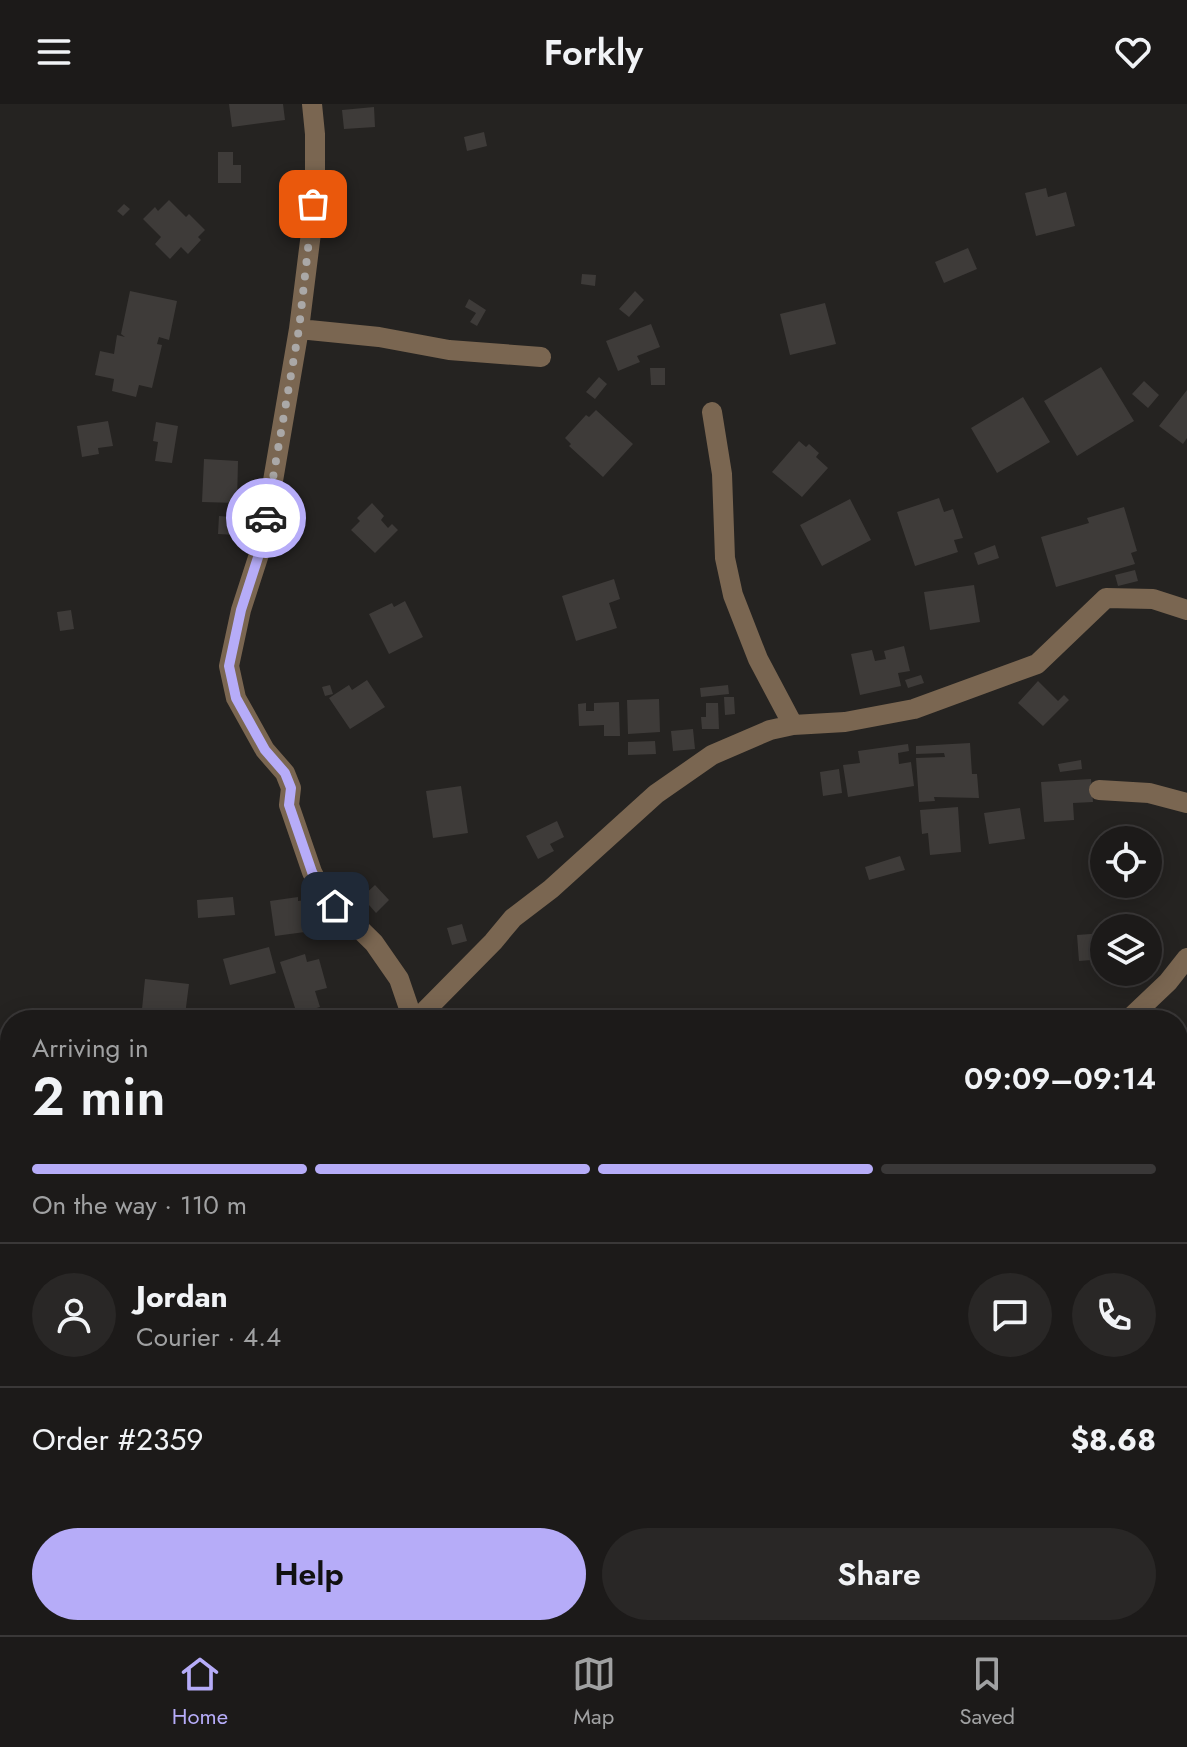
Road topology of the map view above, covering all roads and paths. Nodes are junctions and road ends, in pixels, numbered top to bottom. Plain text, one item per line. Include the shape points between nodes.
1 (312, 104) edge
2 (299, 329) junction
3 (541, 357) dead end
4 (712, 412) dead end
5 (1187, 610) edge
6 (793, 725) junction
7 (1099, 790) dead end
8 (1187, 803) edge
9 (1187, 958) edge
10 (411, 1010) edge
11 (425, 1010) edge
12 (1139, 1010) edge

1 - 2 street via 315,175
2 - 3 street
2 - 10 street via 262,545 229,666 236,698 265,750 285,773 291,788 289,805 317,882 374,943 399,979
4 - 6 street via 733,595 758,659
5 - 6 street via 1153,599 1106,598 1037,664 914,709
6 - 11 street via 712,755 656,794 513,918
7 - 8 street via 1149,793
9 - 12 street

